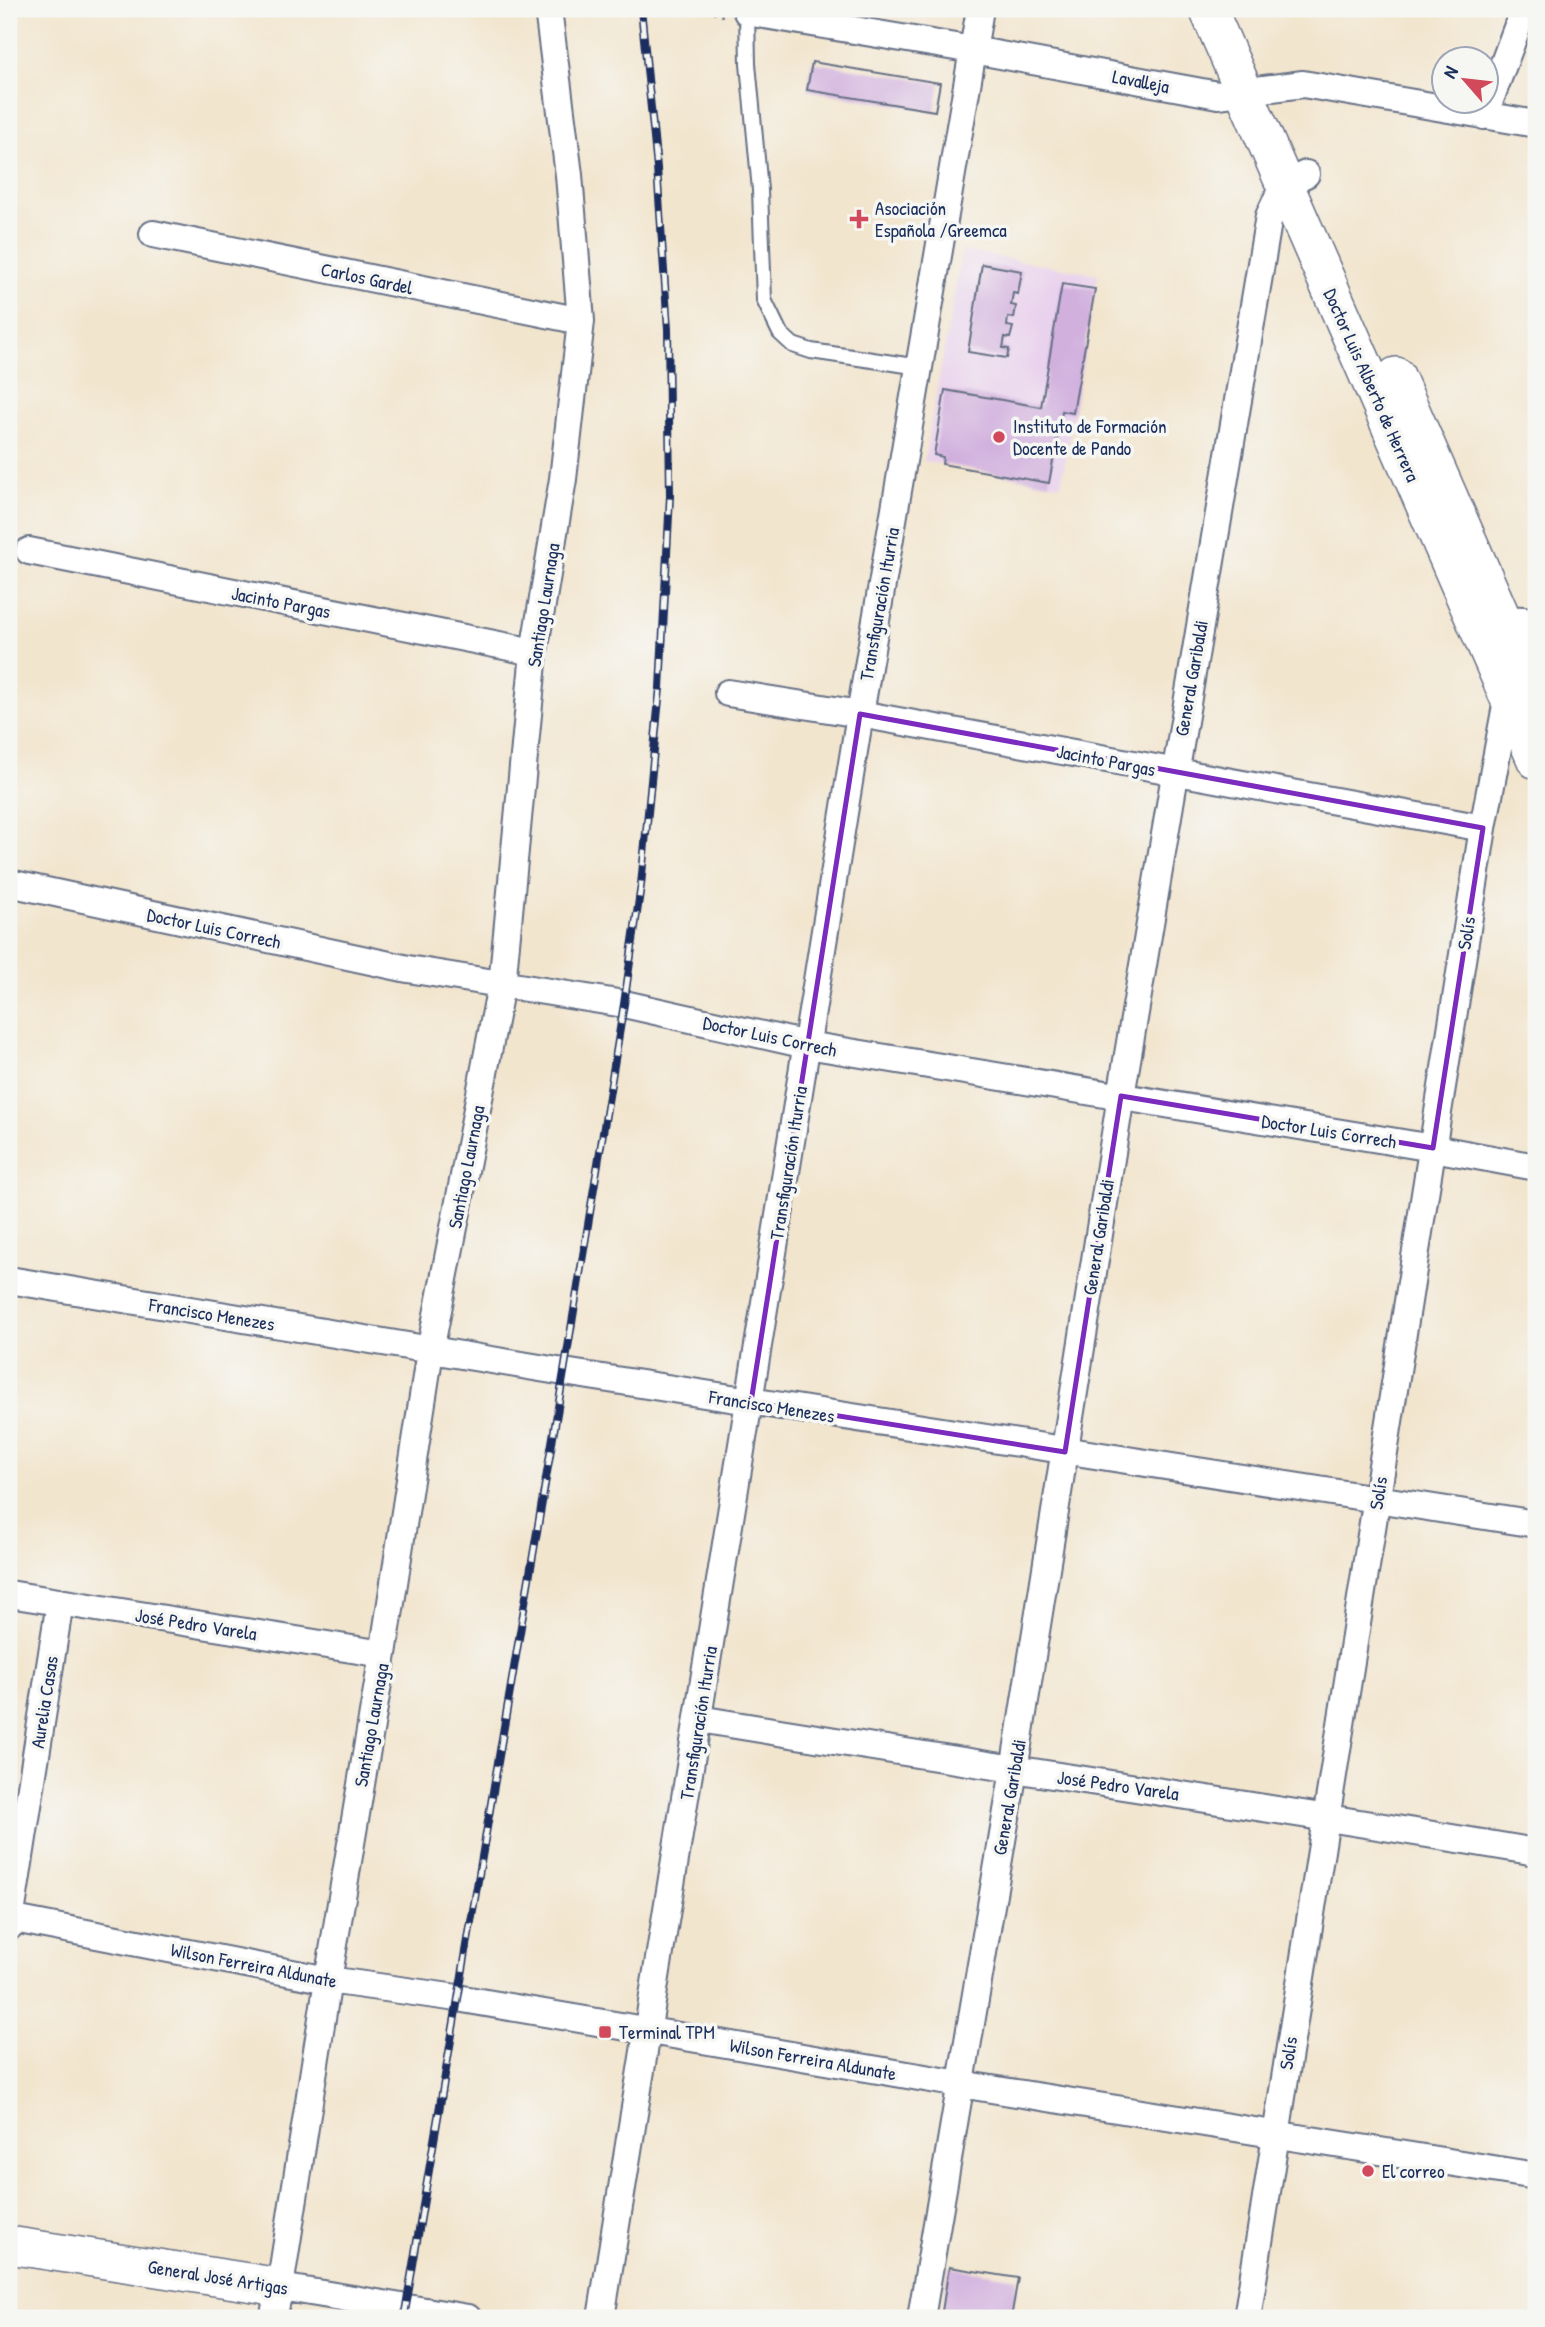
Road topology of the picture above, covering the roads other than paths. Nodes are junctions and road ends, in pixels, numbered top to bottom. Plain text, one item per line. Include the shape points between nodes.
1 (548, 9) edge
2 (980, 9) edge
3 (1208, 9) edge
4 (1234, 9) edge
5 (1524, 9) edge
6 (747, 12) joint
7 (973, 50) junction
8 (1500, 73) edge
9 (1256, 91) junction
10 (1430, 106) edge
11 (1484, 116) edge
12 (1536, 124) edge
13 (1295, 179) junction
14 (153, 234) dead end
15 (581, 321) junction
16 (920, 367) junction
17 (29, 551) dead end
18 (1507, 626) edge
19 (534, 652) junction
20 (1524, 690) edge
21 (728, 692) dead end
22 (860, 714) junction
23 (1536, 760) edge
24 (1175, 773) junction
25 (1483, 828) junction
26 (9, 883) edge
27 (501, 984) junction
28 (807, 1045) junction
29 (1121, 1096) junction
30 (1433, 1148) junction
31 (1536, 1167) edge
32 (9, 1280) edge
33 (430, 1351) junction
34 (751, 1402) junction
35 (1065, 1452) junction
36 (1378, 1499) junction
37 (1536, 1524) edge
38 (9, 1594) edge
39 (60, 1602) junction
40 (383, 1654) junction
41 (699, 1719) junction
42 (1013, 1770) junction
43 (1326, 1816) junction
44 (1536, 1852) edge
45 (9, 1921) edge
46 (328, 1980) junction
47 (648, 2031) junction
48 (960, 2084) junction
49 (1275, 2133) junction
50 (1536, 2176) edge
51 (9, 2245) edge
52 (277, 2303) edge
53 (468, 2318) edge
54 (601, 2318) edge
55 (922, 2318) edge
56 (1247, 2318) edge

1 - 15 street, Santiago Laurnaga
2 - 7 street, Transfiguración Iturria
3 - 9 street, Doctor Luis Alberto de Herrera
4 - 9 street, Doctor Luis Alberto de Herrera
5 - 8 street
6 - 7 street, Lavalleja
6 - 16 lane via 764,300 780,333 793,345 811,351
7 - 9 street, Lavalleja via 1218,95
7 - 16 street, Transfiguración Iturria
9 - 10 street, Lavalleja via 1303,84
9 - 13 street, Doctor Luis Alberto de Herrera
11 - 12 street, Lavalleja
13 - 18 street, Doctor Luis Alberto de Herrera
13 - 24 street, General Garibaldi via 1269,216
14 - 15 street, Carlos Gardel
15 - 19 street, Santiago Laurnaga via 563,479
16 - 22 street, Transfiguración Iturria
17 - 19 street, Jacinto Pargas
18 - 20 street, Doctor Luis Alberto de Herrera
19 - 27 street, Santiago Laurnaga
20 - 23 street, Doctor Luis Alberto de Herrera
20 - 25 street, Solís
21 - 22 street, Jacinto Pargas
22 - 24 street, Jacinto Pargas
22 - 28 street, Transfiguración Iturria
24 - 25 street, Jacinto Pargas
24 - 29 street, General Garibaldi
25 - 30 street, Solís
26 - 27 street, Doctor Luis Correch via 408,969
27 - 28 street, Doctor Luis Correch via 624,1004
27 - 33 street, Santiago Laurnaga
28 - 29 street, Doctor Luis Correch
28 - 34 street, Transfiguración Iturria
29 - 30 street, Doctor Luis Correch
29 - 35 street, General Garibaldi
30 - 31 street, Doctor Luis Correch
30 - 36 street, Solís
32 - 33 street, Francisco Menezes
33 - 34 street, Francisco Menezes
33 - 40 street, Santiago Laurnaga
34 - 35 street, Francisco Menezes
34 - 41 street, Transfiguración Iturria
35 - 36 street, Francisco Menezes
35 - 42 street, General Garibaldi
36 - 37 street, Francisco Menezes
36 - 43 street, Solís
38 - 39 street, José Pedro Varela
39 - 40 street, José Pedro Varela
39 - 45 street, Aurelia Casas
40 - 46 street, Santiago Laurnaga
41 - 42 street, José Pedro Varela
41 - 47 street, Transfiguración Iturria
42 - 43 street, José Pedro Varela
42 - 48 street, General Garibaldi
43 - 44 street, José Pedro Varela
43 - 49 street, Solís
45 - 46 street, Wilson Ferreira Aldunate
46 - 47 street, Wilson Ferreira Aldunate
46 - 52 street, Santiago Laurnaga
47 - 48 street, Wilson Ferreira Aldunate
47 - 54 street, Transfiguración Iturria
48 - 49 street, Wilson Ferreira Aldunate
48 - 55 street, General Garibaldi
49 - 50 street, Wilson Ferreira Aldunate
49 - 56 street, Solís
51 - 52 street, General José Artigas
52 - 53 street, General José Artigas

